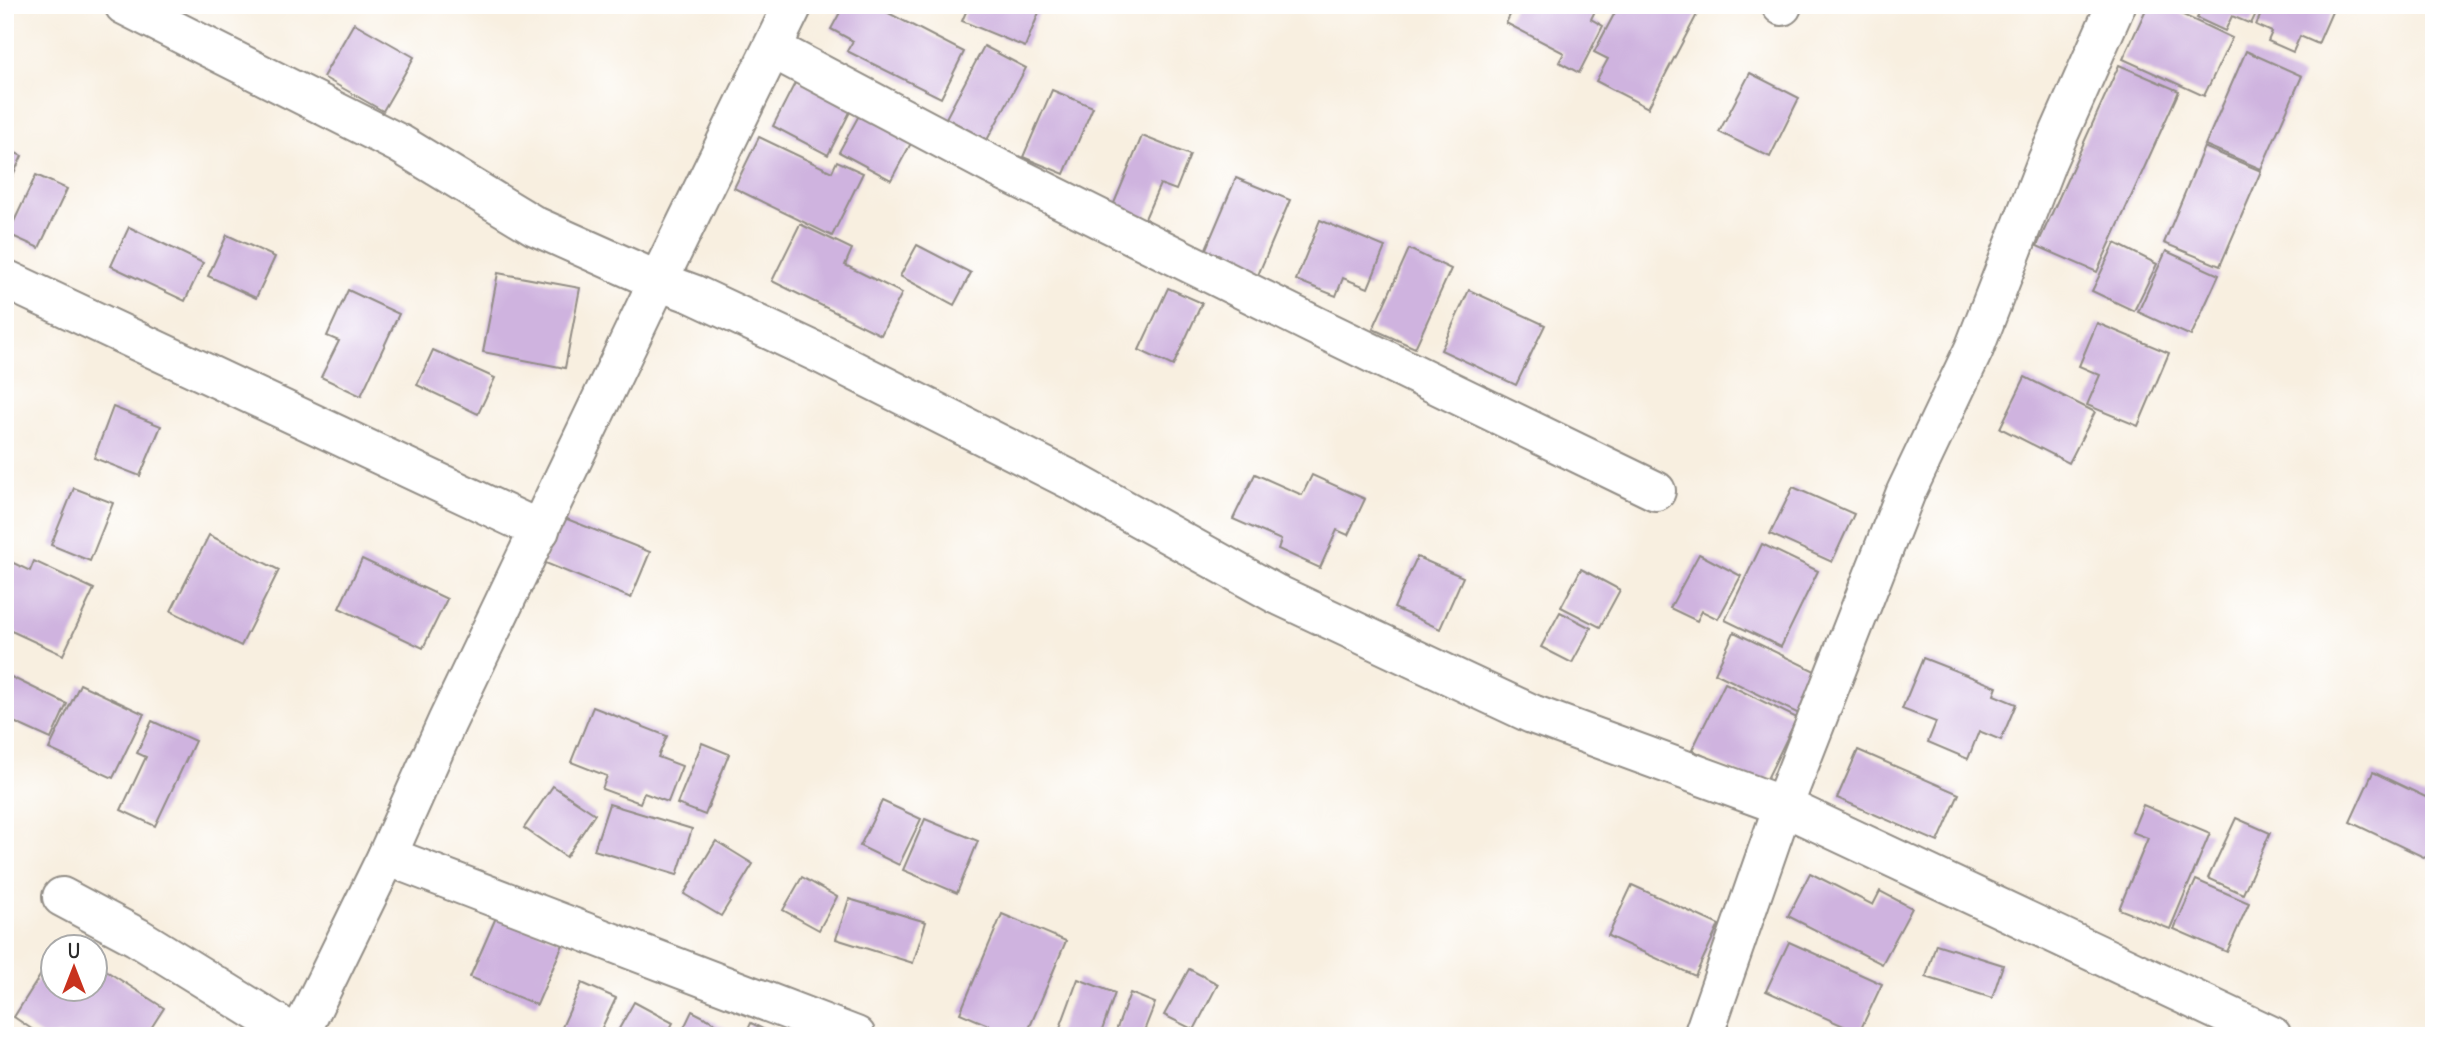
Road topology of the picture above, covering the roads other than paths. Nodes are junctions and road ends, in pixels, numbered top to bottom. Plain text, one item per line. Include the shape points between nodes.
1 (124, 5) edge
2 (793, 5) edge
3 (2116, 5) edge
4 (773, 49) junction
5 (5, 279) edge
6 (658, 281) junction
7 (1656, 491) dead end
8 (540, 530) junction
9 (1783, 806) junction
10 (387, 856) junction
11 (62, 897) dead end
12 (298, 1036) edge
13 (856, 1036) edge
14 (1703, 1036) edge
15 (2272, 1036) edge

1 - 6 street via 400,144 536,226
2 - 4 street
3 - 9 street via 2047,161 1974,349 1906,492
4 - 6 street
4 - 7 street via 992,165
5 - 8 street
6 - 8 street
6 - 9 street via 823,355 1073,481 1288,600 1532,713
8 - 10 street
9 - 14 street
9 - 15 street
10 - 12 street
10 - 13 street
11 - 12 street

